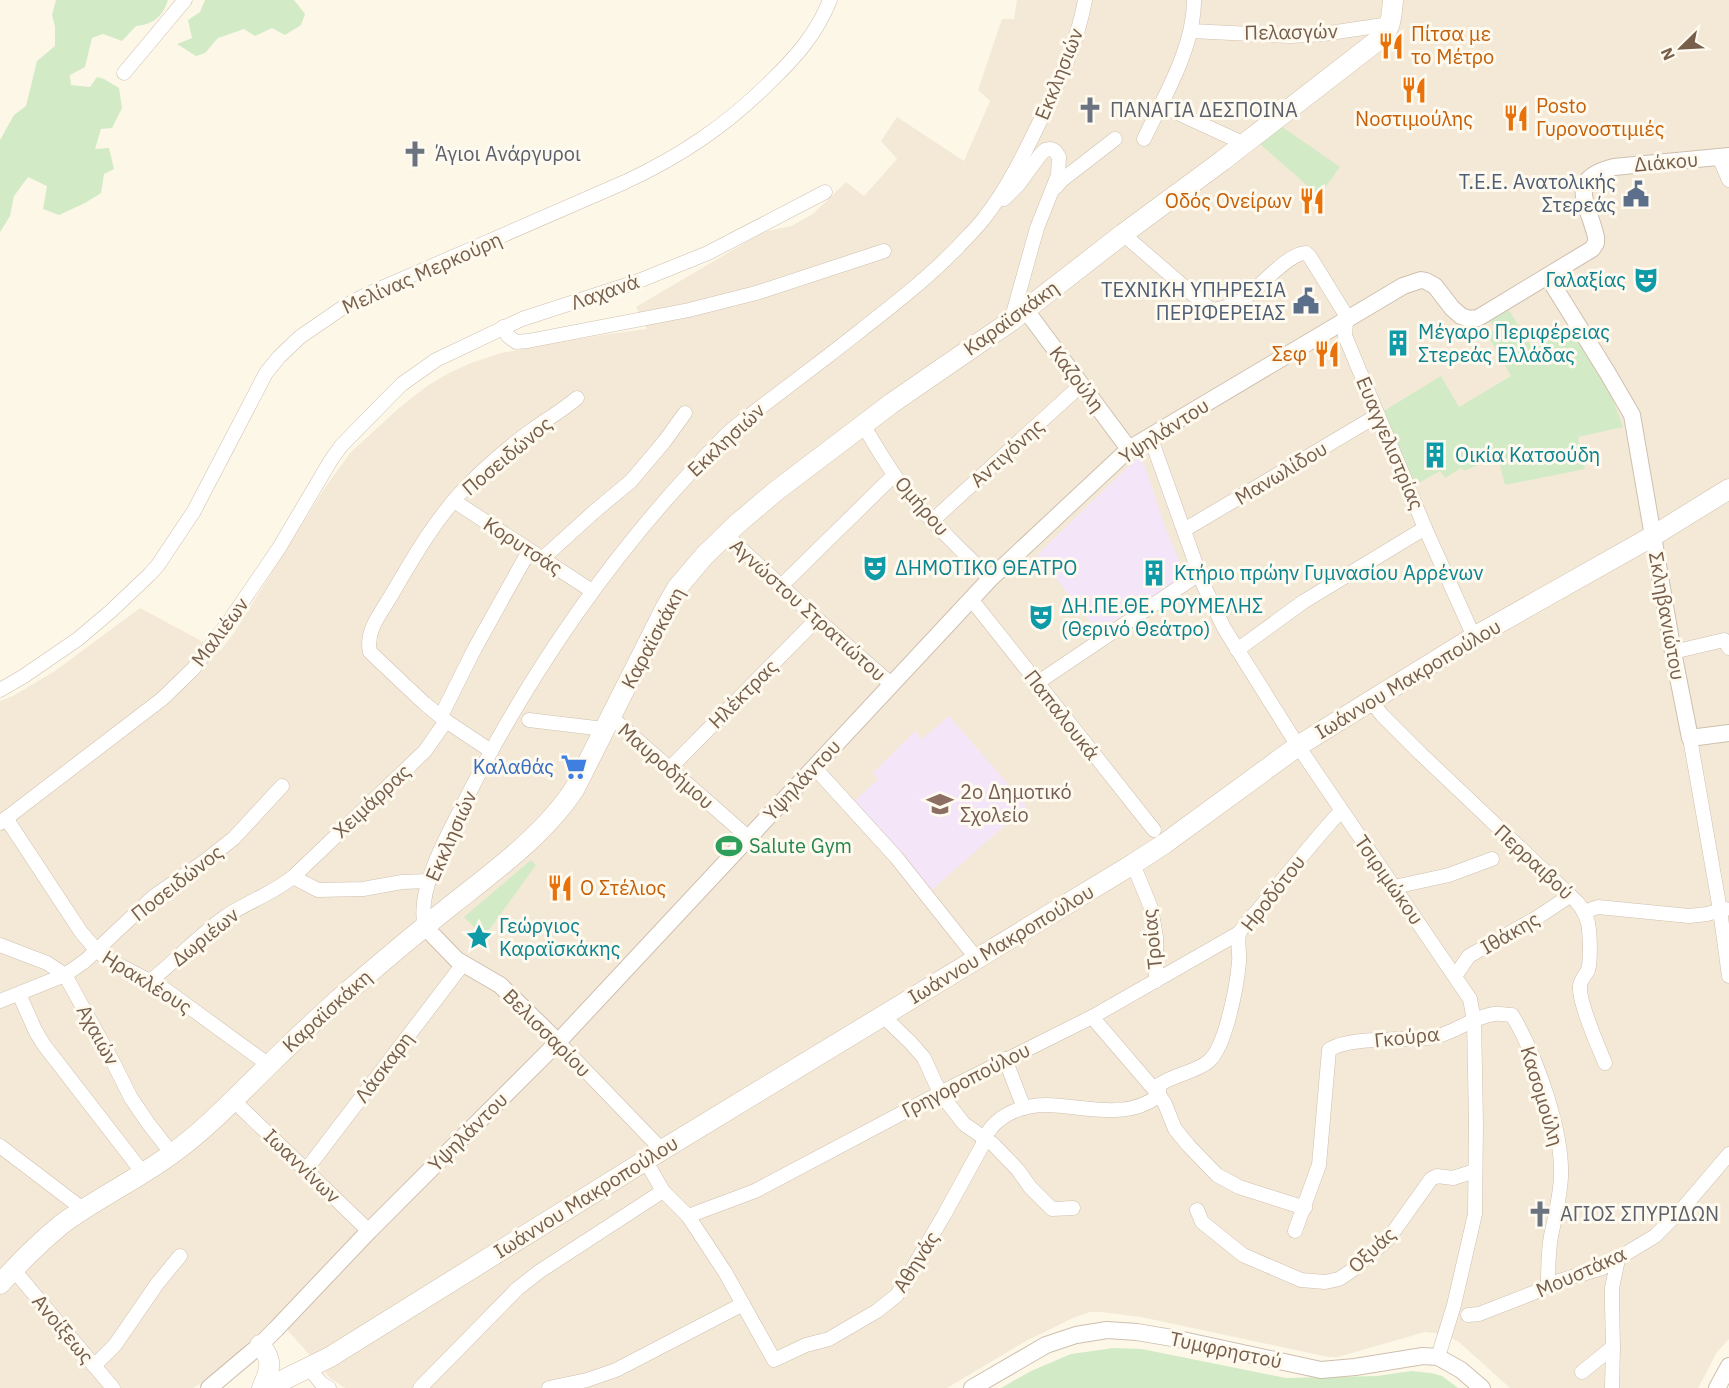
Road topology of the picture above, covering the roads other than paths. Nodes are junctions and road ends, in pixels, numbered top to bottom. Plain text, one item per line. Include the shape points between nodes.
1 (185, 0) edge
2 (830, 0) edge
3 (1085, 0) edge
4 (1194, 0) edge
5 (1393, 0) edge
6 (1390, 24) junction
7 (1191, 31) junction
8 (124, 73) dead end
9 (1160, 105) junction
10 (1115, 139) dead end
11 (1144, 139) dead end
12 (1245, 144) junction
13 (1724, 157) edge
14 (1729, 180) edge
15 (1053, 190) junction
16 (825, 192) dead end
17 (993, 207) junction
18 (1123, 234) junction
19 (884, 251) dead end
20 (1548, 277) junction
21 (1018, 315) junction
22 (1346, 321) junction
23 (503, 327) junction
24 (1081, 385) junction
25 (390, 396) joint
26 (577, 398) dead end
27 (685, 413) dead end
28 (1378, 415) junction
29 (863, 425) junction
30 (1150, 436) junction
31 (1129, 450) junction
32 (894, 475) junction
33 (1729, 489) edge
34 (454, 501) junction
35 (932, 521) junction
36 (1425, 528) junction
37 (1184, 530) junction
38 (726, 535) junction
39 (1653, 536) junction
40 (529, 551) junction
41 (542, 559) junction
42 (1199, 574) junction
43 (990, 579) junction
44 (781, 586) junction
45 (592, 591) junction
46 (970, 599) junction
47 (817, 619) junction
48 (1474, 637) junction
49 (1729, 648) edge
50 (1237, 650) junction
51 (1673, 652) junction
52 (1037, 683) junction
53 (891, 684) junction
54 (0, 690) edge
55 (1371, 701) junction
56 (443, 718) junction
57 (529, 720) dead end
58 (608, 723) junction
59 (1729, 733) edge
60 (1690, 738) junction
61 (1298, 747) junction
62 (490, 751) junction
63 (814, 767) junction
64 (669, 769) junction
65 (282, 786) dead end
66 (1341, 811) junction
67 (3, 820) edge
68 (1154, 830) dead end
69 (748, 838) junction
70 (1491, 859) dead end
71 (1133, 864) junction
72 (293, 877) junction
73 (429, 881) junction
74 (1394, 887) junction
75 (1569, 894) junction
76 (1724, 909) edge
77 (1584, 912) junction
78 (425, 927) junction
79 (1239, 933) junction
80 (0, 945) edge
81 (97, 951) junction
82 (977, 959) junction
83 (463, 964) junction
84 (65, 975) junction
85 (1455, 976) junction
86 (1729, 976) edge
87 (150, 981) junction
88 (1156, 981) junction
89 (19, 994) junction
90 (0, 1001) edge
91 (1512, 1015) joint
92 (883, 1016) junction
93 (1092, 1017) junction
94 (1474, 1020) junction
95 (558, 1041) junction
96 (1005, 1059) junction
97 (1605, 1063) dead end
98 (269, 1065) junction
99 (940, 1093) junction
100 (1159, 1095) junction
101 (234, 1101) junction
102 (1024, 1108) junction
103 (984, 1138) junction
104 (0, 1146) edge
105 (172, 1154) junction
106 (654, 1154) junction
107 (1729, 1154) edge
108 (306, 1170) junction
109 (1475, 1171) junction
110 (142, 1173) junction
111 (663, 1191) junction
112 (1073, 1208) dead end
113 (1305, 1208) junction
114 (84, 1210) junction
115 (1197, 1210) dead end
116 (688, 1216) junction
117 (369, 1231) junction
118 (1295, 1231) dead end
119 (180, 1256) dead end
120 (1618, 1259) junction
121 (7, 1277) edge
122 (1548, 1287) junction
123 (743, 1304) junction
124 (1468, 1315) dead end
125 (260, 1345) junction
126 (1613, 1347) junction
127 (1438, 1356) junction
128 (774, 1360) joint
129 (94, 1366) junction
130 (1729, 1366) edge
131 (309, 1368) junction
132 (1582, 1372) dead end
133 (213, 1387) edge
134 (113, 1388) edge
135 (265, 1388) edge
136 (329, 1388) edge
137 (420, 1388) edge
138 (549, 1388) edge
139 (972, 1388) edge
140 (1482, 1388) edge
141 (1612, 1388) edge
142 (1717, 1388) edge

1 - 8 street
2 - 54 street, Μελίνας Μερκούρη via 813,34 794,58 737,112 692,147 625,182 358,299 291,344 266,373 194,511 158,565 78,639
3 - 17 street, Εκκλησιών via 1052,98
4 - 7 street
5 - 6 main road
6 - 7 street, Πελασγών via 1290,36
6 - 12 main road, Καραϊσκάκη via 1386,34
7 - 9 street
9 - 11 street
9 - 12 street
10 - 15 street
12 - 18 main road, Καραϊσκάκη
13 - 14 street
13 - 20 street, Διάκου via 1614,167 1589,177 1583,192 1596,243 1589,252
15 - 17 street via 1059,160 1051,149 1044,151 1018,185
15 - 21 street via 1037,228
16 - 23 street, Λαχανά via 708,253
17 - 45 street, Εκκλησιών via 904,296 729,432 684,478
18 - 21 main road, Καραϊσκάκη
18 - 22 street, Ευαγγελιστρίας via 1211,310 1244,299 1294,256 1306,253
19 - 23 street via 764,291 689,310 528,341 516,342
20 - 22 street, Υψηλάντου via 1482,316 1470,319 1461,316 1431,284 1421,280 1403,286
20 - 39 street, Σκληβανιώτου via 1632,415
21 - 24 street, Καζούλη
21 - 29 main road, Καραϊσκάκη
22 - 28 street, Ευαγγελιστρίας via 1345,336
22 - 30 street, Υψηλάντου
23 - 25 street, Λαχανά via 436,360
24 - 31 street, Καζούλη
24 - 35 street, Αντιγόνης
25 - 67 street, Μαλιέων via 336,453 279,548 193,669 162,699
26 - 34 street, Ποσειδώνος via 532,430
27 - 41 street via 631,482
28 - 36 street, Ευαγγελιστρίας
28 - 37 street, Μανωλίδου
29 - 32 street, Ομήρου
29 - 38 main road, Καραϊσκάκη via 767,498
30 - 31 street, Υψηλάντου
30 - 37 street, Τσιριμώκου
31 - 43 street, Υψηλάντου
32 - 35 street, Ομήρου
32 - 44 street
33 - 39 main road, Ιωάννου Μακροπούλου
34 - 40 street, Κορυτσάς
34 - 56 street, Ποσειδώνος via 399,581 368,641 370,652
35 - 43 street, Ομήρου
36 - 48 street, Ευαγγελιστρίας
36 - 50 street via 1303,602
37 - 42 street, Τσιριμώκου
38 - 44 street, Αγνώστου Στρατιώτου
38 - 58 main road, Καραϊσκάκη via 677,588
39 - 48 main road, Ιωάννου Μακροπούλου
39 - 51 street, Σκληβανιώτου
40 - 41 street, Κορυτσάς
40 - 56 street, Χειμάρρας via 475,648
41 - 45 street, Κορυτσάς
42 - 50 street, Τσιριμώκου
42 - 52 street
43 - 46 street, Υψηλάντου
44 - 47 street, Αγνώστου Στρατιώτου
45 - 62 street, Εκκλησιών
46 - 52 street, Παπαλουκά
46 - 53 street, Υψηλάντου
47 - 53 street, Αγνώστου Στρατιώτου
47 - 64 street, Ηλέκτρας
48 - 55 main road, Ιωάννου Μακροπούλου
49 - 51 street via 1724,640
50 - 61 street, Τσιριμώκου
51 - 60 street, Σκληβανιώτου
52 - 68 street, Παπαλουκά
53 - 63 street, Υψηλάντου
55 - 61 main road, Ιωάννου Μακροπούλου
55 - 75 street, Περραιβού via 1421,754
56 - 62 street
56 - 72 street, Χειμάρρας via 425,751
57 - 58 street, Μαυροδήμου
58 - 64 street, Μαυροδήμου
58 - 78 main road, Καραϊσκάκη via 565,804 501,865
59 - 60 street
60 - 76 street, Σκληβανιώτου
61 - 66 street, Τσιριμώκου
61 - 71 main road, Ιωάννου Μακροπούλου
62 - 73 street, Εκκλησιών
63 - 69 street, Υψηλάντου
63 - 82 street via 896,857
64 - 69 street, Μαυροδήμου
65 - 81 street, Ποσειδώνος via 234,838 153,897
66 - 74 street, Τσιριμώκου
66 - 79 street, Ηροδότου
67 - 81 street, Ηρακλέους
69 - 95 street, Υψηλάντου
70 - 74 street via 1449,875
71 - 82 main road, Ιωάννου Μακροπούλου
71 - 88 street, Τροίας via 1151,908 1156,937
72 - 73 street via 318,890
72 - 87 street, Δωριέων via 223,918
73 - 78 street, Εκκλησιών via 423,913
74 - 85 street, Τσιριμώκου
75 - 77 street, Περραιβού
75 - 85 street, Ιθάκης via 1469,957
76 - 77 street via 1699,916 1598,907
76 - 86 street, Σκληβανιώτου
77 - 97 street, Περραιβού via 1589,967 1580,987 1582,1002
78 - 83 street, Βελισσαρίου
78 - 98 main road, Καραϊσκάκη
79 - 88 street, Γρηγοροπούλου
79 - 100 street, Ηροδότου via 1240,960 1221,1042 1208,1062 1159,1085
80 - 84 street via 47,963
81 - 84 street, Ποσειδώνος
81 - 87 street, Ηρακλέους
82 - 92 main road, Ιωάννου Μακροπούλου
83 - 95 street, Βελισσαρίου via 500,985
83 - 108 street, Λάσκαρη
84 - 89 street, Ποσειδώνος
84 - 105 street, Αχαιών via 131,1098
85 - 94 street, Τσιριμώκου via 1470,999
87 - 98 street, Ηρακλέους
88 - 93 street, Γρηγοροπούλου
89 - 90 street, Ποσειδώνος
89 - 110 street via 44,1045
91 - 94 street, Γκούρα via 1496,1013
91 - 122 street, Κασομούλη via 1533,1057 1561,1160
92 - 99 street via 924,1058
92 - 106 main road, Ιωάννου Μακροπούλου
93 - 96 street, Γρηγοροπούλου
93 - 100 street
94 - 109 street, Τσιριμώκου
94 - 113 street, Γκούρα via 1436,1037 1338,1044 1329,1050 1321,1155
95 - 106 street, Βελισσαρίου
95 - 117 street, Υψηλάντου
96 - 99 street, Γρηγοροπούλου
96 - 102 street
98 - 101 main road, Καραϊσκάκη
99 - 103 street via 964,1124
99 - 116 street, Γρηγοροπούλου via 755,1191
100 - 102 street via 1151,1102 1122,1110 1046,1105
100 - 113 street via 1176,1129 1217,1175 1239,1187
101 - 105 main road, Καραϊσκάκη
101 - 108 street, Ιωαννίνων
102 - 103 street, Αθηνάς via 997,1120
103 - 112 street via 1052,1209
103 - 128 street, Αθηνάς via 897,1295 829,1339
104 - 114 street
105 - 110 main road, Καραϊσκάκη
106 - 111 street, Βελισσαρίου
106 - 131 main road, Ιωάννου Μακροπούλου
107 - 120 street, Μουστάκα via 1655,1236
108 - 117 street, Ιωαννίνων
109 - 115 street, Οξυάς via 1431,1179 1389,1238 1371,1256 1340,1279 1325,1282 1301,1280 1243,1255 1203,1222
109 - 127 street, Τσιριμώκου via 1475,1214
110 - 114 main road, Καραϊσκάκη
111 - 116 street, Βελισσαρίου
111 - 137 street via 517,1289
113 - 118 street
114 - 121 main road, Καραϊσκάκη via 54,1232
116 - 123 street, Βελισσαρίου
117 - 125 street, Υψηλάντου
119 - 129 street via 115,1345
120 - 122 street, Μουστάκα
120 - 126 street via 1612,1288
121 - 129 street, Ανοίξεως
122 - 124 street, Μουστάκα
123 - 128 street, Βελισσαρίου
123 - 138 street via 616,1370
125 - 133 street, Υψηλάντου
125 - 135 main road via 269,1361
126 - 132 street
126 - 141 street
127 - 139 street, Τυμφρηστού via 1321,1370 1178,1339 1107,1330 1076,1335 1046,1346
127 - 140 street
129 - 134 street, Ανοίξεως
130 - 142 street
131 - 135 main road, Ιωάννου Μακροπούλου
131 - 136 street

